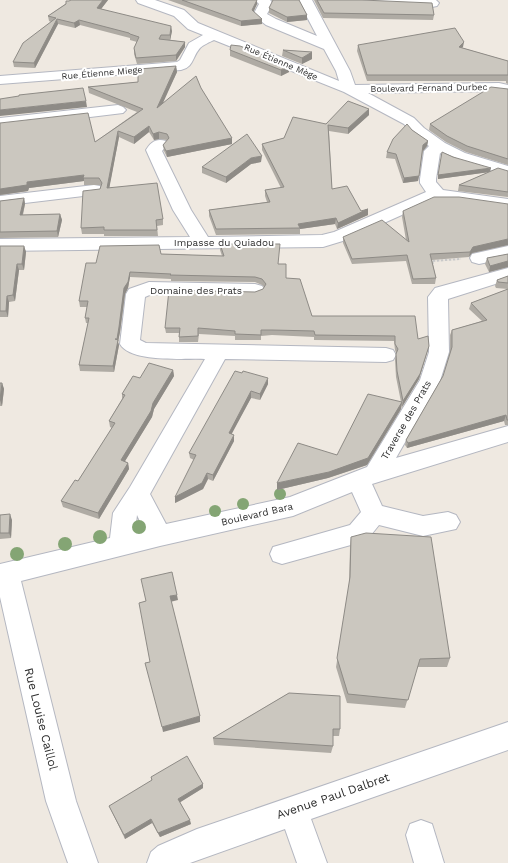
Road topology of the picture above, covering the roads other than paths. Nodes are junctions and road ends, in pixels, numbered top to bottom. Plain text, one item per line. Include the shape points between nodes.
1 (143, 0) edge
2 (262, 0) edge
3 (305, 0) edge
4 (362, 0) edge
5 (432, 3) edge
6 (214, 34) junction
7 (330, 46) junction
8 (0, 80) edge
9 (349, 89) junction
10 (508, 89) edge
11 (118, 110) edge
12 (0, 123) edge
13 (160, 144) dead end
14 (438, 146) junction
15 (508, 171) edge
16 (94, 190) edge
17 (438, 195) junction
18 (0, 201) edge
19 (508, 204) edge
20 (202, 242) junction
21 (0, 245) edge
22 (508, 252) edge
23 (479, 258) road end
24 (508, 274) edge
25 (255, 290) edge
26 (219, 352) junction
27 (386, 355) dead end
28 (508, 434) edge
29 (367, 476) junction
30 (138, 494) junction
31 (374, 514) junction
32 (448, 522) dead end
33 (160, 536) junction
34 (122, 545) junction
35 (282, 554) dead end
36 (4, 574) edge
37 (508, 736) edge
38 (293, 810) junction
39 (421, 835) dead end
40 (83, 863) edge
41 (162, 863) edge
42 (312, 863) edge
43 (429, 863) edge

1 - 6 street, Rue Étienne Mège via 179,13 193,26
2 - 7 street via 266,3 260,15
3 - 7 street
4 - 5 street
6 - 8 street, Rue Étienne Miege via 194,46 186,62 180,66
6 - 9 street, Rue Étienne Mège
7 - 9 street
9 - 10 street, Boulevard Fernand Durbec
9 - 14 street via 409,121
11 - 12 street
13 - 20 street via 154,150 182,210
14 - 15 street via 459,156
14 - 17 street via 432,151 428,183
16 - 18 street
17 - 19 street
17 - 20 street, Impasse du Quiadou via 429,196 340,236 323,241
20 - 21 street, Impasse du Quiadou
22 - 23 street
24 - 29 street, Traverse des Prats via 440,294 439,352 430,381
25 - 26 street, Domaine des Prats via 149,288 136,294 130,344 144,350
26 - 27 street, Domaine des Prats
26 - 30 street
28 - 29 street, Boulevard Bara
29 - 31 street
29 - 33 street, Boulevard Bara via 293,506
30 - 33 street
30 - 34 street via 124,513
31 - 32 street via 423,526
31 - 35 street via 358,533
33 - 34 street, Boulevard Bara
34 - 36 street, Boulevard Bara
36 - 40 street, Rue Louise Caillol via 61,801
37 - 38 street, Avenue Paul Dalbret
38 - 41 street, Avenue Paul Dalbret via 197,844
38 - 42 street
39 - 43 street

